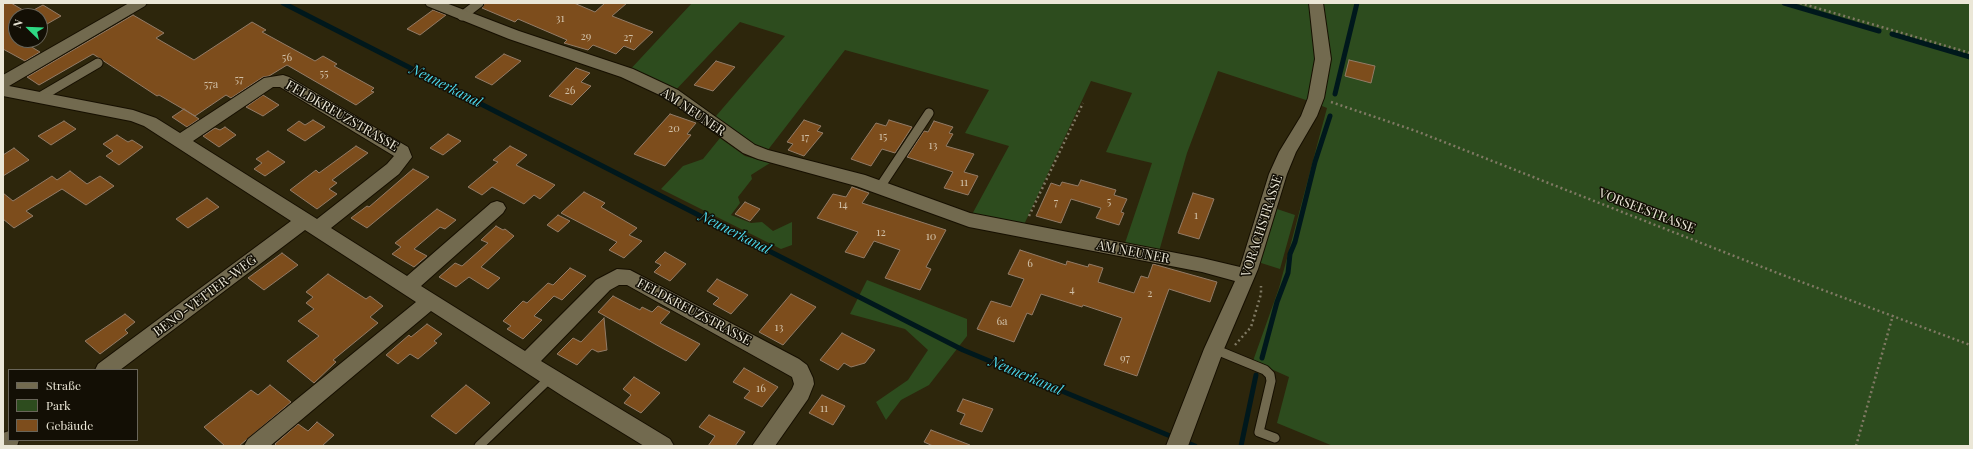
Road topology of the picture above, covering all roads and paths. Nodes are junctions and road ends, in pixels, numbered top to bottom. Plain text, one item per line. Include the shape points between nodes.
1 (140, 3) edge
2 (432, 3) edge
3 (479, 3) edge
4 (1316, 3) edge
5 (1800, 3) edge
6 (462, 16) junction
7 (1970, 53) edge
8 (98, 62) dead end
9 (3, 82) edge
10 (3, 90) edge
11 (40, 97) junction
12 (1316, 98) junction
13 (1083, 104) dead end
14 (929, 113) dead end
15 (181, 141) junction
16 (880, 187) junction
17 (497, 208) dead end
18 (311, 225) junction
19 (1021, 231) junction
20 (1246, 276) junction
21 (407, 287) junction
22 (430, 301) junction
23 (1893, 315) junction
24 (1970, 345) edge
25 (1214, 349) junction
26 (527, 362) junction
27 (106, 369) edge
28 (550, 378) junction
29 (1275, 438) dead end
30 (255, 446) edge
31 (479, 446) edge
32 (663, 446) edge
33 (763, 446) edge
34 (1177, 446) edge
35 (1856, 446) edge

1 - 9 street
2 - 6 street, AM NEUNER
3 - 6 lane
4 - 12 street, VORACHSTRASSE via 1323,59
5 - 7 path
6 - 16 street, AM NEUNER via 636,77 672,94 749,149
8 - 11 lane
10 - 11 street
11 - 15 street via 138,117
12 - 20 street, VORACHSTRASSE via 1278,174
12 - 23 path, VORSEESTRASSE via 1416,131 1780,274
13 - 19 path
14 - 16 lane
15 - 18 street
15 - 18 street, FELDKREUZSTRASSE via 261,87 270,82 283,81 402,151 403,157 394,169
16 - 19 street, AM NEUNER via 969,220
17 - 21 street
18 - 21 street
18 - 27 street, BENO-VETTER-WEG
19 - 20 street, AM NEUNER via 1208,266
20 - 25 street, VORACHSTRASSE
21 - 22 street
22 - 26 street
22 - 30 street
23 - 24 path, VORSEESTRASSE
23 - 35 path
25 - 29 lane via 1265,370 1270,375 1271,381 1259,432
25 - 34 street, VORACHSTRASSE
26 - 28 street
26 - 33 street, FELDKREUZSTRASSE via 603,285 617,277 630,278 800,371 804,378 801,393
28 - 31 lane
28 - 32 street

